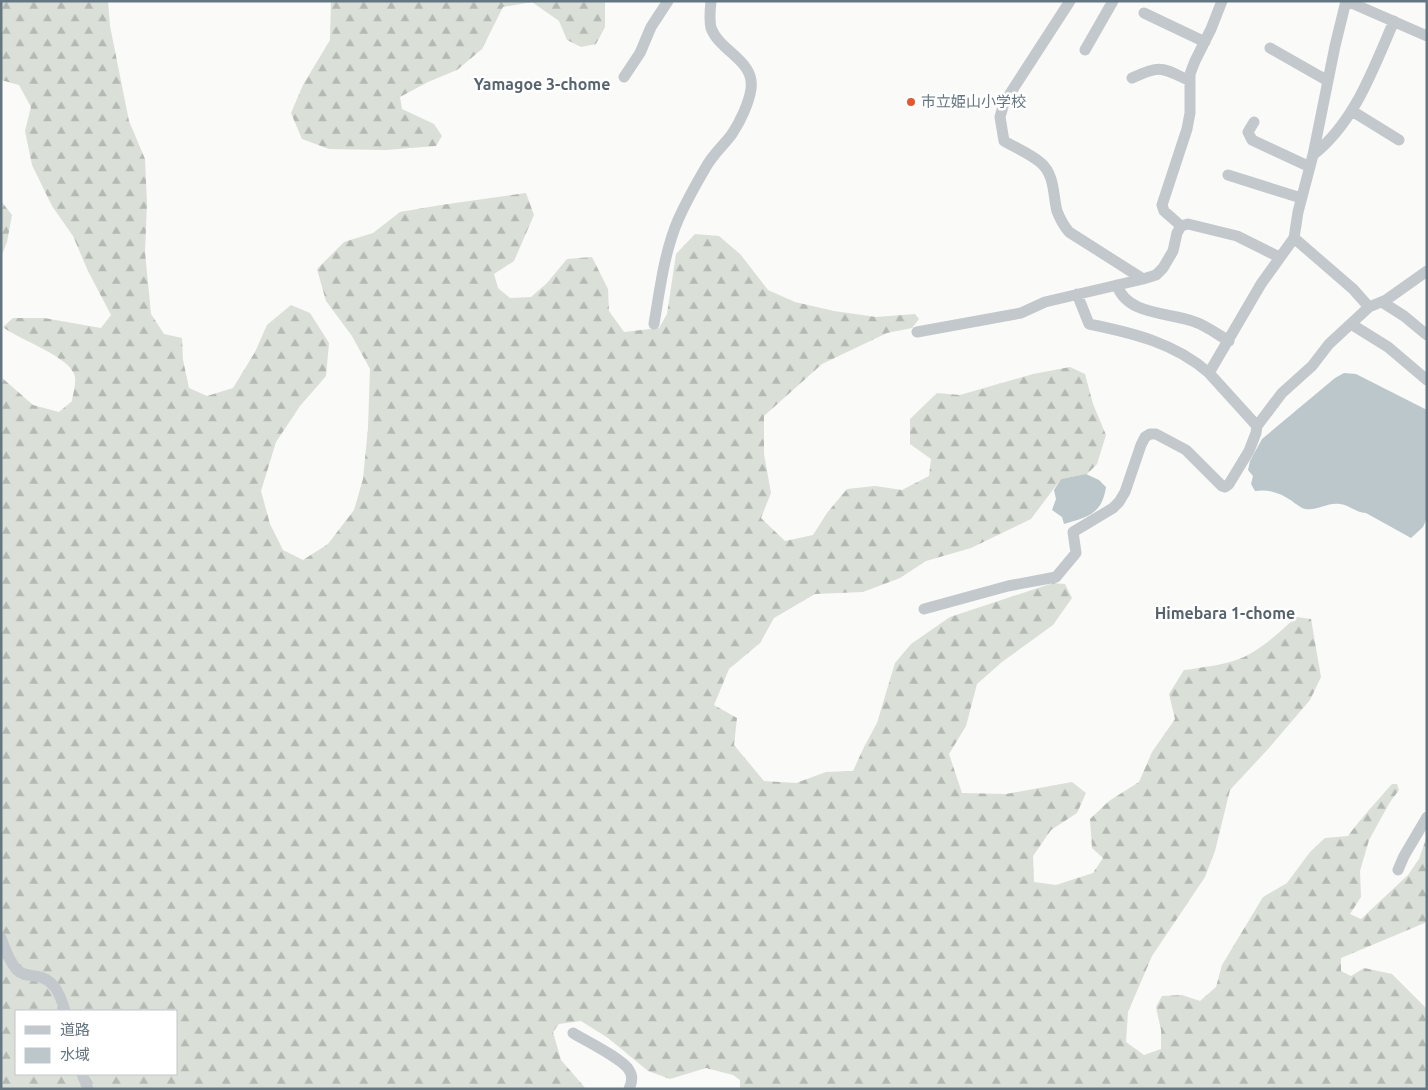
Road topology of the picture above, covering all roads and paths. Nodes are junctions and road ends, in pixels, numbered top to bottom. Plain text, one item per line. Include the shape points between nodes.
1 (668, 1) edge
2 (711, 1) edge
3 (1070, 1) edge
4 (1113, 1) edge
5 (1222, 1) edge
6 (1346, 1) edge
7 (1144, 13) dead end
8 (1394, 21) junction
9 (1427, 36) edge
10 (1205, 42) junction
11 (1270, 48) dead end
12 (1085, 50) dead end
13 (624, 78) dead end
14 (1132, 78) dead end
15 (1190, 81) junction
16 (1328, 81) junction
17 (1352, 111) junction
18 (1254, 122) dead end
19 (1400, 140) dead end
20 (1313, 155) junction
21 (1310, 167) junction
22 (1228, 175) dead end
23 (1301, 198) junction
24 (1181, 226) junction
25 (1294, 238) junction
26 (1279, 257) junction
27 (1427, 271) edge
28 (1143, 279) junction
29 (1117, 285) junction
30 (1077, 294) junction
31 (1382, 302) junction
32 (1369, 307) junction
33 (654, 324) dead end
34 (1351, 324) junction
35 (917, 332) dead end
36 (1427, 335) edge
37 (1229, 341) junction
38 (1209, 373) junction
39 (1427, 380) edge
40 (1257, 426) junction
41 (924, 609) dead end
42 (1427, 817) edge
43 (1398, 870) dead end
44 (1, 938) edge
45 (65, 1010) edge
46 (573, 1033) dead end
47 (82, 1075) edge
48 (88, 1089) edge
49 (629, 1089) edge

1 - 13 street via 650,27 637,59
2 - 33 street via 712,29 724,46 748,68 751,89 741,118 707,165 678,221 664,266
3 - 28 street via 1004,103 1000,117 1004,141 1041,163 1048,171 1058,212 1069,232
4 - 12 street
5 - 10 street
6 - 8 street
6 - 16 street
7 - 10 street
8 - 9 street
8 - 17 street
10 - 15 street via 1195,61
11 - 16 street
14 - 15 street via 1159,68
15 - 24 street via 1188,129 1162,205 1164,211
16 - 20 street
17 - 19 street
17 - 20 street via 1324,147
18 - 21 street via 1248,132 1252,140
20 - 21 street
21 - 23 street
22 - 23 street
23 - 25 street
24 - 26 street via 1188,224 1237,236
24 - 28 street via 1163,268
25 - 26 street
25 - 32 street
26 - 37 street
27 - 31 street
28 - 29 street
29 - 30 street
29 - 37 street via 1128,302 1142,309 1197,322
30 - 35 street via 1045,302 1020,313
30 - 38 street via 1089,324 1158,341 1184,354
31 - 32 street
31 - 36 street
32 - 34 street
34 - 39 street via 1388,347
34 - 40 street via 1282,393
37 - 38 street
38 - 40 street
40 - 41 street via 1249,451 1225,487 1208,475 1186,450 1156,434 1144,437 1119,502 1073,532 1076,554 1056,577 1008,586
42 - 43 street
44 - 45 street via 8,958 17,970 25,975 48,979
46 - 49 street via 628,1068 632,1075
47 - 48 street

